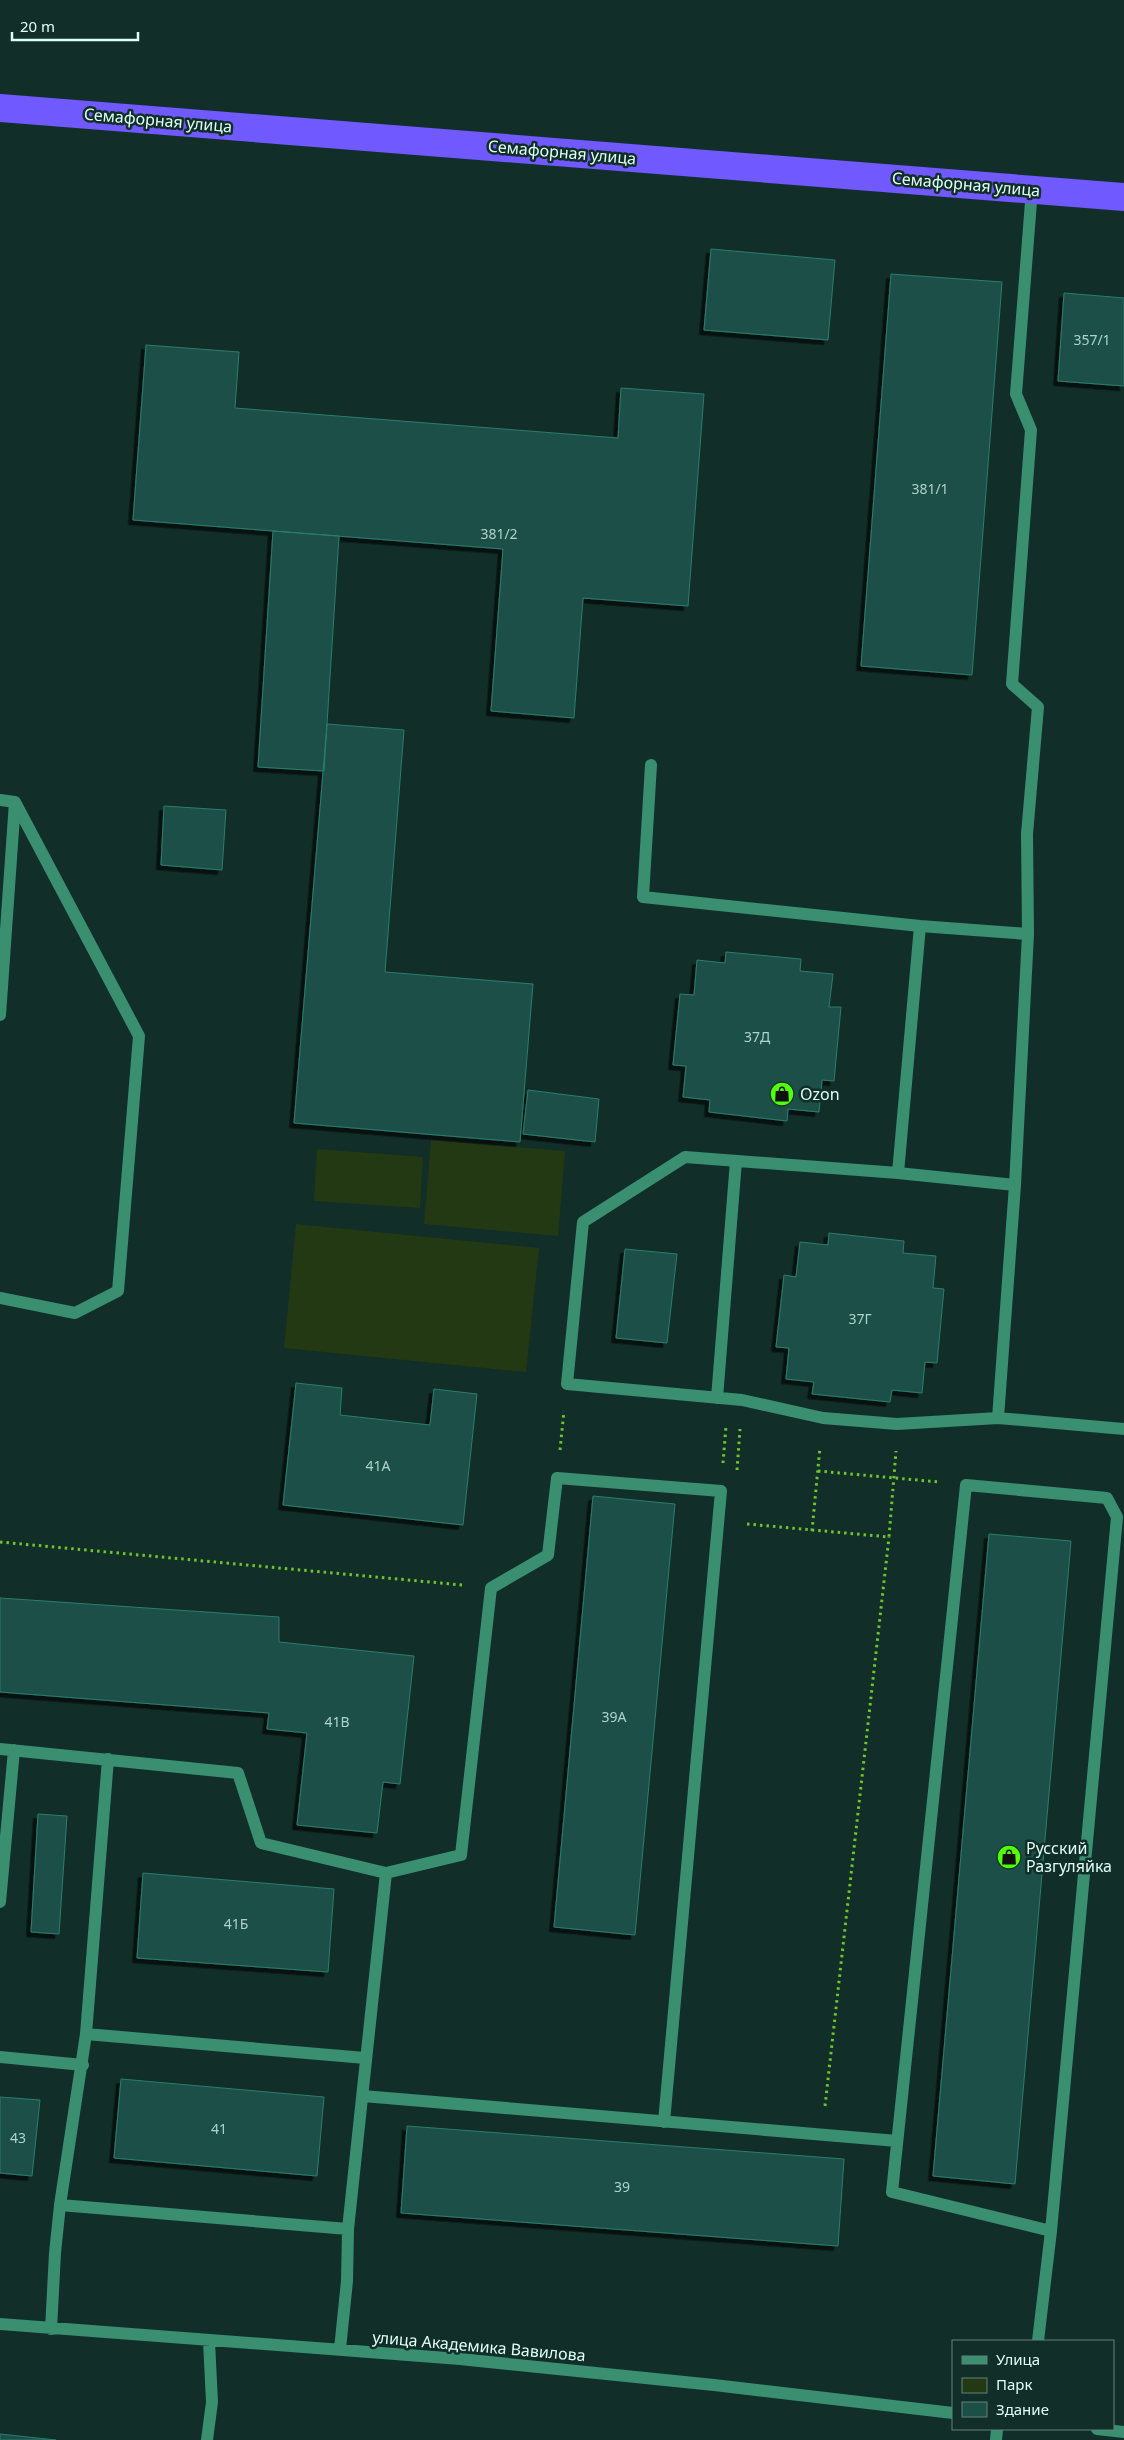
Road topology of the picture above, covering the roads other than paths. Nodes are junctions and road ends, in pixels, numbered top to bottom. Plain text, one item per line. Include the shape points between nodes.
1 (0, 108) edge
2 (1032, 190) junction
3 (1124, 196) edge
4 (651, 765) dead end
5 (0, 800) edge
6 (15, 802) junction
7 (920, 926) junction
8 (1028, 934) junction
9 (0, 1015) edge
10 (736, 1161) junction
11 (898, 1173) junction
12 (1016, 1185) junction
13 (0, 1298) edge
14 (722, 1399) junction
15 (998, 1418) junction
16 (1124, 1429) edge
17 (0, 1749) edge
18 (14, 1750) junction
19 (108, 1759) junction
20 (386, 1873) junction
21 (0, 1902) edge
22 (86, 2034) junction
23 (0, 2058) edge
24 (365, 2058) junction
25 (83, 2065) junction
26 (363, 2096) junction
27 (664, 2122) junction
28 (897, 2141) junction
29 (60, 2205) junction
30 (348, 2229) junction
31 (1051, 2231) junction
32 (0, 2324) edge
33 (51, 2329) junction
34 (1038, 2340) edge
35 (209, 2341) junction
36 (340, 2349) junction
37 (952, 2413) edge
38 (1106, 2430) edge
39 (1124, 2432) edge
40 (207, 2440) edge

1 - 2 highway, Семафорная улица
2 - 3 highway, Семафорная улица
2 - 8 street via 1016,394 1031,430 1012,684 1038,707 1027,834
4 - 7 street via 643,898
5 - 6 street
6 - 9 street
6 - 13 street via 138,1036 118,1291 74,1312
7 - 8 street
7 - 11 street
8 - 12 street
10 - 11 street
10 - 14 street
10 - 14 street via 685,1157 583,1222 567,1385
11 - 12 street
12 - 15 street
14 - 15 street via 742,1400 823,1418 898,1424
15 - 16 street
17 - 18 street
18 - 19 street
18 - 21 street
19 - 20 street via 238,1773 261,1843
19 - 22 street
20 - 24 street
20 - 27 street via 461,1855 491,1588 548,1555 557,1478 721,1491
22 - 24 street
22 - 25 street
23 - 25 street
24 - 26 street
25 - 29 street
26 - 27 street
26 - 30 street
27 - 28 street
28 - 31 street via 892,2192
28 - 31 street via 966,1485 1106,1498 1117,1517
29 - 30 street
29 - 33 street
30 - 36 street
31 - 34 street
32 - 33 street, улица Академика Вавилова
33 - 35 street, улица Академика Вавилова
35 - 36 street, улица Академика Вавилова
35 - 40 street via 212,2402
36 - 37 street, улица Академика Вавилова via 714,2385
38 - 39 street

